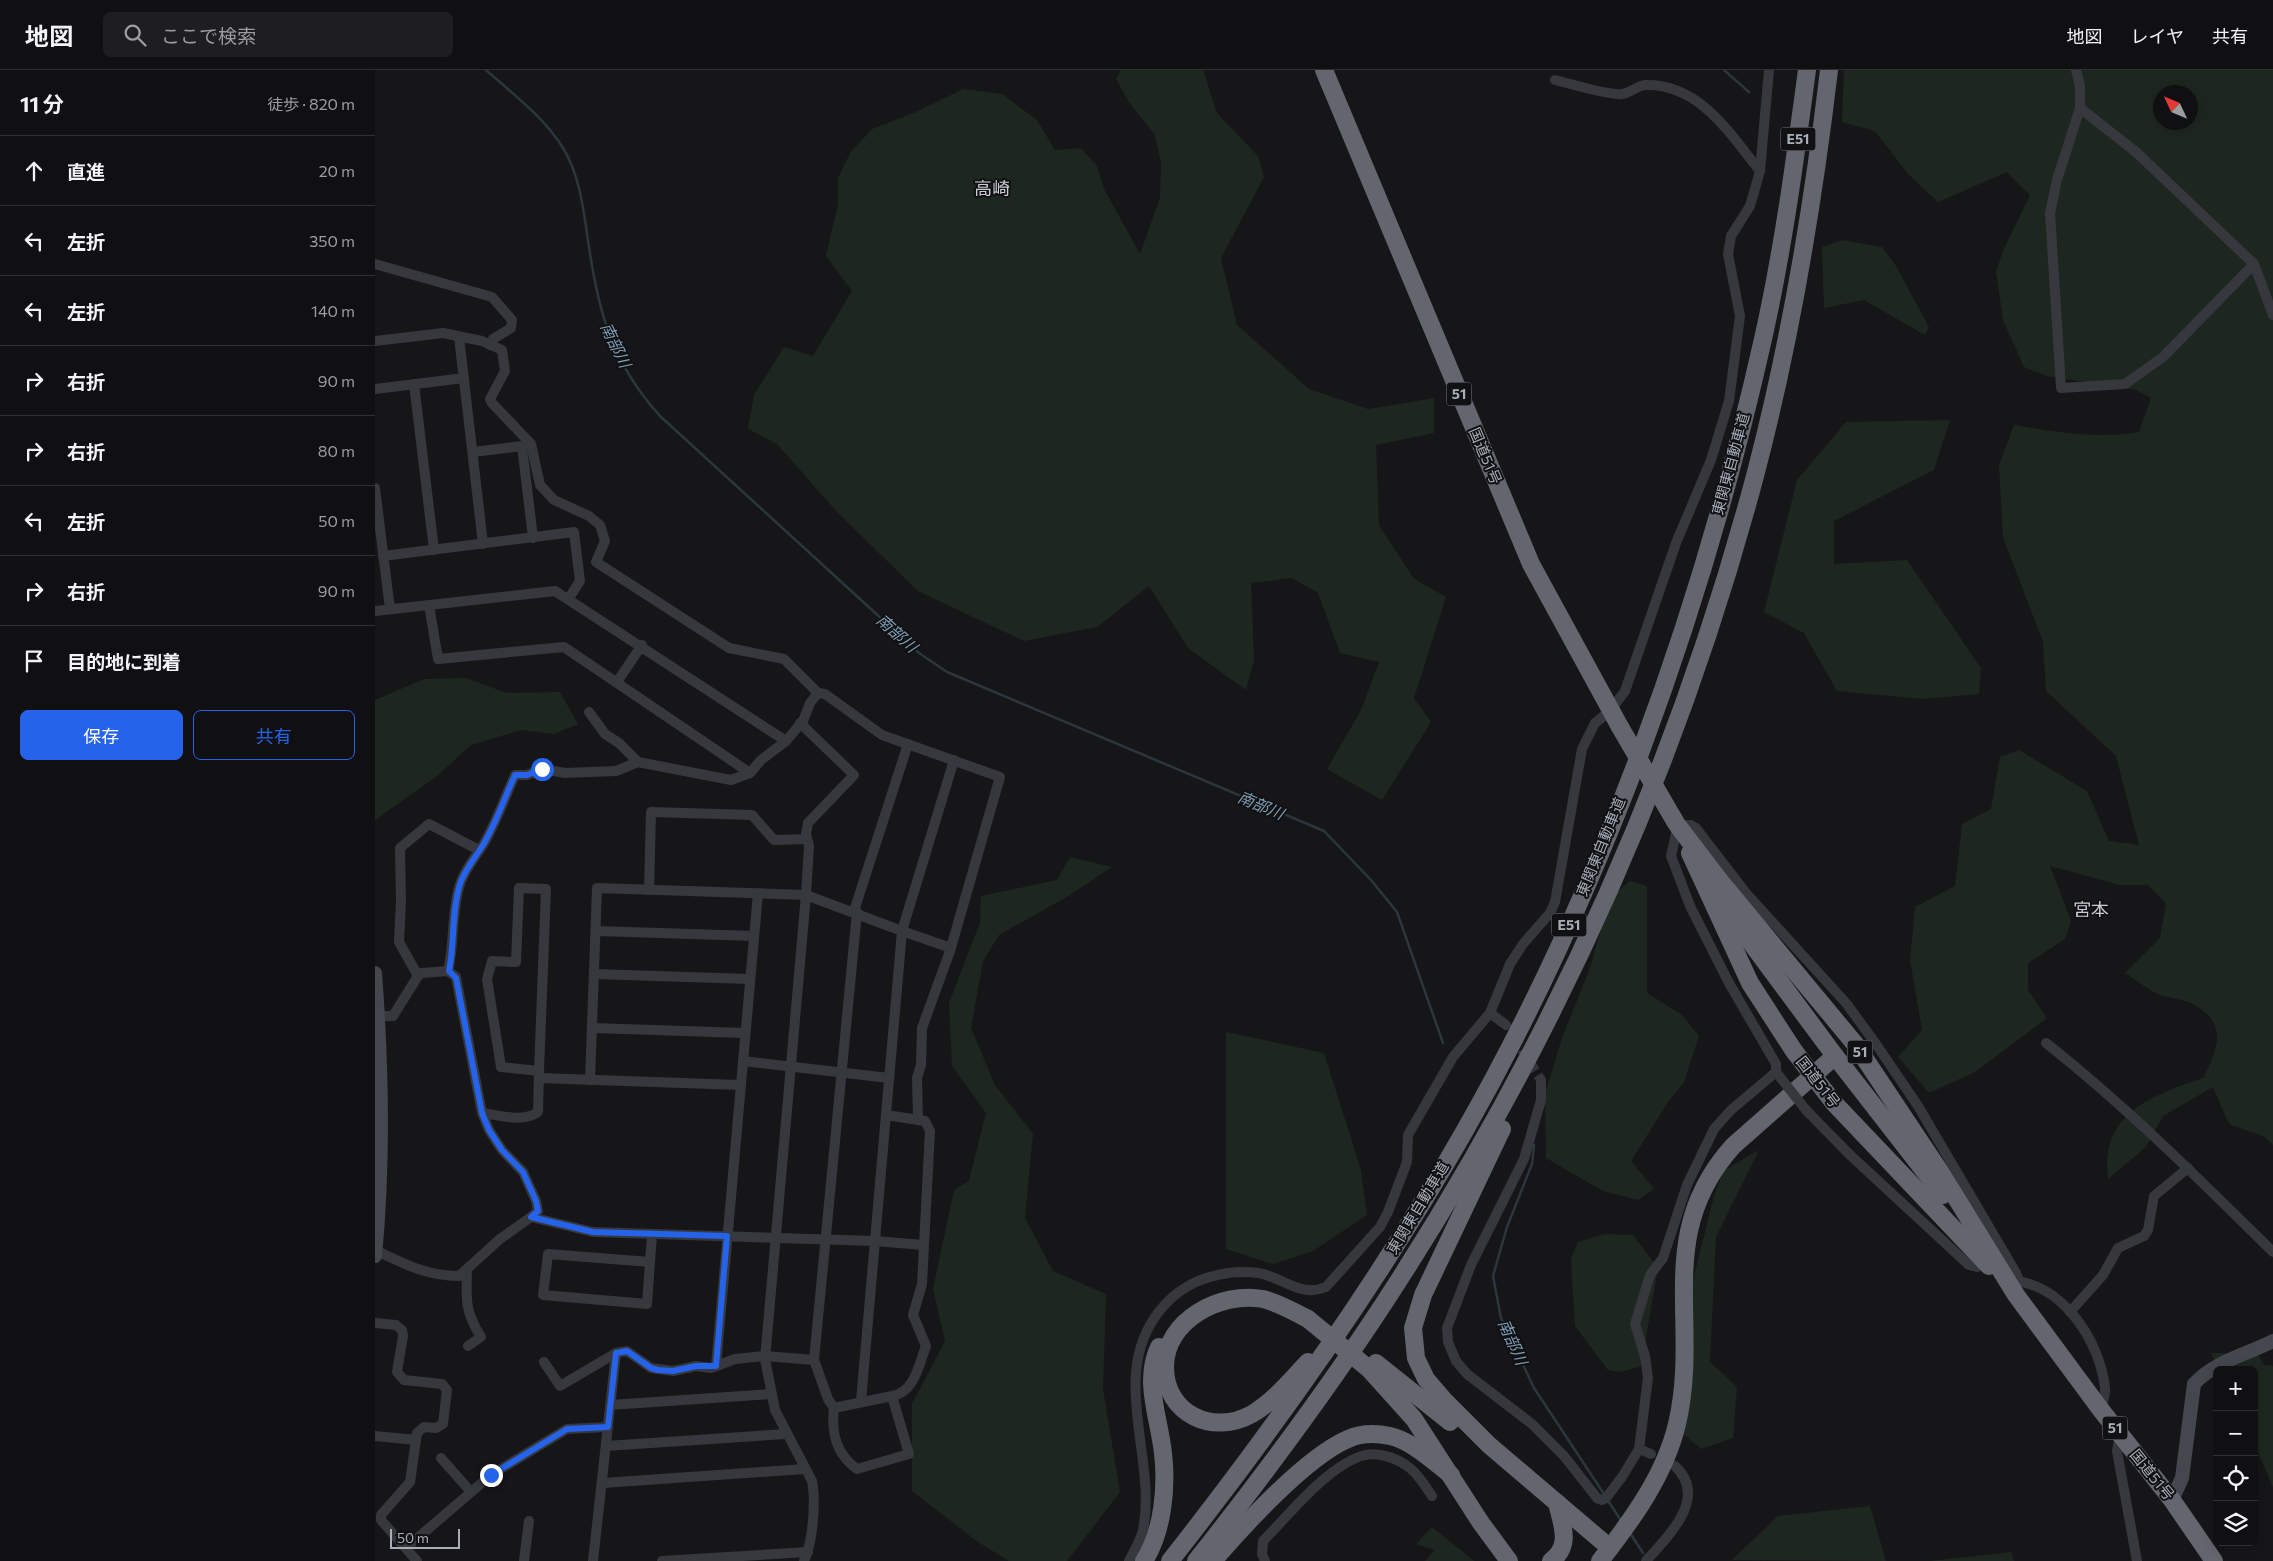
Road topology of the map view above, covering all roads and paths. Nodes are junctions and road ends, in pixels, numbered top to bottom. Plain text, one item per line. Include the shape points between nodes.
1 (1325, 70) edge
2 (1769, 70) edge
3 (1807, 70) edge
4 (2076, 70) edge
5 (1829, 73) edge
6 (1555, 80) dead end
7 (2080, 108) junction
8 (1760, 171) junction
9 (375, 264) edge
10 (2254, 264) junction
11 (2273, 314) edge
12 (459, 336) junction
13 (375, 341) edge
14 (490, 345) junction
15 (464, 378) junction
16 (414, 384) junction
17 (375, 389) edge
18 (473, 452) junction
19 (375, 488) edge
20 (533, 538) junction
21 (483, 544) junction
22 (434, 550) junction
23 (383, 556) junction
24 (569, 598) junction
25 (429, 605) junction
26 (389, 609) junction
27 (375, 611) edge
28 (642, 645) junction
29 (617, 682) junction
30 (818, 693) junction
31 (1610, 711) junction
32 (589, 712) dead end
33 (800, 723) junction
34 (786, 741) junction
35 (908, 744) junction
36 (954, 760) junction
37 (638, 762) junction
38 (750, 772) junction
39 (1677, 825) junction
40 (807, 839) junction
41 (479, 850) junction
42 (1701, 855) junction
43 (649, 890) junction
44 (758, 893) junction
45 (806, 895) junction
46 (1711, 895) junction
47 (855, 912) junction
48 (596, 931) junction
49 (903, 931) junction
50 (754, 936) junction
51 (1746, 936) junction
52 (951, 948) junction
53 (449, 971) junction
54 (375, 973) edge
55 (594, 974) junction
56 (417, 976) junction
57 (750, 979) junction
58 (1490, 1013) junction
59 (378, 1016) junction
60 (1506, 1025) dead end
61 (592, 1028) junction
62 (745, 1033) junction
63 (1541, 1034) junction
64 (2046, 1043) dead end
65 (1835, 1056) junction
66 (743, 1061) junction
67 (377, 1064) edge
68 (791, 1066) junction
69 (842, 1072) junction
70 (1776, 1072) junction
71 (539, 1074) junction
72 (889, 1078) junction
73 (590, 1080) junction
74 (1541, 1080) tunnel mouth
75 (740, 1085) junction
76 (482, 1113) junction
77 (886, 1115) junction
78 (918, 1118) junction
79 (2188, 1168) junction
80 (1925, 1174) junction
81 (1966, 1213) junction
82 (531, 1217) junction
83 (653, 1234) junction
84 (727, 1236) junction
85 (775, 1238) junction
86 (826, 1239) junction
87 (875, 1241) junction
88 (923, 1245) junction
89 (2271, 1246) edge
90 (375, 1250) edge
91 (375, 1256) edge
92 (1982, 1258) junction
93 (650, 1262) junction
94 (1380, 1270) junction
95 (467, 1271) junction
96 (2015, 1288) junction
97 (2070, 1312) junction
98 (1312, 1316) junction
99 (375, 1324) edge
100 (2273, 1341) edge
101 (468, 1346) dead end
102 (616, 1353) junction
103 (765, 1356) junction
104 (814, 1360) junction
105 (545, 1362) dead end
106 (716, 1366) junction
107 (1373, 1366) junction
108 (771, 1394) junction
109 (892, 1396) junction
110 (861, 1401) junction
111 (610, 1405) junction
112 (834, 1408) junction
113 (2101, 1410) junction
114 (608, 1427) junction
115 (786, 1434) junction
116 (2119, 1435) junction
117 (375, 1436) edge
118 (416, 1440) junction
119 (1489, 1445) junction
120 (606, 1446) junction
121 (1639, 1449) junction
122 (1651, 1454) dead end
123 (441, 1458) dead end
124 (1675, 1466) dead end
125 (805, 1469) junction
126 (1451, 1475) junction
127 (603, 1483) junction
128 (471, 1492) junction
129 (1433, 1496) dead end
130 (2172, 1500) junction
131 (1557, 1503) junction
132 (529, 1521) dead end
133 (406, 1548) junction
134 (1605, 1555) edge
135 (806, 1556) edge
136 (1506, 1556) edge
137 (417, 1561) edge
138 (524, 1561) edge
139 (593, 1561) edge
140 (662, 1561) edge
141 (1129, 1561) edge
142 (1144, 1561) edge
143 (1170, 1561) edge
144 (1196, 1561) edge
145 (1213, 1561) edge
146 (1265, 1561) edge
147 (1522, 1561) edge
148 (1551, 1561) edge
149 (1646, 1561) edge
150 (2137, 1561) edge
151 (2214, 1561) edge

1 - 31 highway, 国道51号 / 51 via 1531,564
2 - 8 street
3 - 94 highway, 東関東自動車道 / E51 via 1789,207 1763,339 1706,557 1663,686 1574,912 1520,1027 1460,1139
4 - 7 street
5 - 63 highway, 東関東自動車道 / E51 via 1810,212 1777,383 1736,546 1691,686 1629,846
6 - 8 street via 1621,94 1645,85 1675,89 1711,111
7 - 10 street via 2136,152
7 - 10 street via 2050,213 2061,388 2125,384 2163,357
8 - 31 street via 1750,206 1731,236 1728,254 1740,316 1729,401 1711,460 1676,543 1625,691
9 - 14 street via 493,298 512,320 511,328 493,339
10 - 11 street
12 - 13 street via 443,333
12 - 14 street
12 - 15 street
14 - 30 street via 502,350 505,371 490,399 531,444 540,485 547,494 600,525 605,541 595,562 729,648 784,659
15 - 16 street
15 - 18 street
16 - 17 street
16 - 22 street
18 - 20 street via 522,446
18 - 21 street
19 - 23 street
20 - 21 street
20 - 24 street via 574,532 580,580
21 - 22 street
22 - 23 street
23 - 26 street
24 - 25 street via 555,590
24 - 28 street
25 - 26 street
25 - 29 street via 438,659 564,647
26 - 27 street
28 - 29 street
28 - 34 street
29 - 38 street
30 - 33 street via 809,703
30 - 35 street via 825,694 882,735
31 - 39 highway, 国道51号 / 51, bridge
31 - 58 street via 1595,723 1582,749 1555,902 1510,964
32 - 37 street via 605,734
33 - 34 street
33 - 40 street via 854,775 808,823
34 - 38 street
35 - 36 street
35 - 47 street
36 - 49 street
36 - 52 street via 1000,777
37 - 38 street via 731,780
37 - 41 street via 616,771 542,769 527,775 515,775
39 - 42 highway, 国道51号 / 51
39 - 46 highway, 国道51号 / 51
39 - 70 street via 1671,856 1690,906 1729,983 1776,1064
39 - 96 street via 1696,828 1746,893 1846,1003 1918,1106 2016,1273
40 - 43 street via 774,840 752,815 651,812
40 - 45 street
41 - 53 street via 460,883
41 - 56 street via 429,824 400,848 399,942
42 - 51 highway
42 - 81 highway, 国道51号 / 51 via 1855,1044
43 - 44 street
43 - 48 street via 597,888
44 - 45 street
44 - 50 street
45 - 47 street
45 - 68 street
46 - 51 highway
46 - 92 highway, 国道51号 / 51, bridge via 1750,984 1794,1051 1833,1103
47 - 49 street
47 - 69 street
48 - 50 street
48 - 55 street
49 - 52 street
49 - 72 street
50 - 57 street
51 - 65 highway
52 - 78 street via 922,1028 921,1065 917,1078
53 - 56 street
53 - 76 street via 456,978
54 - 59 street
55 - 57 street
55 - 61 street
56 - 59 street via 393,1016
57 - 62 street
58 - 60 street
58 - 141 street via 1453,1057 1408,1135 1407,1162 1380,1227 1326,1287 1314,1292 1303,1291 1258,1273 1219,1274 1179,1291 1164,1304 1152,1322 1144,1337 1135,1392 1145,1492 1143,1531
59 - 67 street
61 - 62 street
61 - 73 street
62 - 66 street
63 - 119 highway via 1523,1087 1423,1295 1413,1328 1416,1358 1425,1379
63 - 144 highway, 東関東自動車道 / E51 via 1483,1140 1393,1289 1284,1446
64 - 79 street
65 - 80 highway
65 - 134 highway via 1733,1146 1719,1162 1698,1198 1685,1254 1683,1391 1678,1423 1661,1470
66 - 68 street
66 - 75 street
67 - 90 street via 380,1167
68 - 69 street
68 - 85 street
69 - 72 street
69 - 86 street
70 - 92 street, bridge via 1806,1110 1849,1154 1969,1265 1977,1268
70 - 121 street via 1714,1129 1687,1185 1663,1258 1650,1275 1635,1324 1648,1378
71 - 71 street via 546,889 519,888 516,962 493,961 487,979 501,1068
71 - 73 street
71 - 76 street via 538,1112 531,1117
72 - 77 street
73 - 75 street
74 - 121 street via 1541,1100 1524,1160 1471,1265 1447,1328 1448,1342 1456,1361 1467,1374 1532,1424 1564,1456 1597,1498 1606,1498
75 - 84 street
76 - 82 street via 502,1150 523,1172 538,1211
77 - 78 street
77 - 87 street
78 - 88 street via 925,1121 930,1131
79 - 89 street
79 - 97 street via 2154,1196 2144,1236 2118,1248 2103,1275
80 - 81 highway via 1953,1208
80 - 92 highway
81 - 96 highway, 国道51号 / 51
82 - 83 street via 593,1232
82 - 95 street via 500,1239
83 - 84 street
83 - 93 street
84 - 85 street
84 - 106 street
85 - 86 street
85 - 103 street
86 - 87 street
86 - 104 street
87 - 88 street
87 - 110 street
88 - 109 street via 922,1284 913,1315 926,1346 912,1385
90 - 91 street
90 - 95 street via 431,1274 459,1276
92 - 96 highway, 国道51号 / 51 via 2008,1289
93 - 93 street via 647,1304 543,1295 548,1254
94 - 98 highway via 1317,1354 1253,1413 1231,1422 1213,1423 1190,1414 1175,1400 1166,1376 1167,1352 1177,1333 1200,1310 1230,1300 1250,1298
94 - 143 highway, 東関東自動車道 / E51 via 1301,1386
95 - 101 street via 465,1304 469,1318 481,1337
96 - 97 street via 2031,1284
96 - 113 highway, 国道51号 / 51
97 - 113 street via 2086,1330 2097,1358 2106,1389
98 - 107 highway, bridge
98 - 142 highway via 1282,1294 1238,1288 1197,1301 1173,1322 1157,1349 1152,1370 1151,1386 1163,1452 1164,1487 1161,1515
99 - 118 street via 396,1325 402,1330 397,1372 404,1380 442,1384 447,1390 443,1424 436,1428 424,1427 417,1433
100 - 130 street via 2204,1373 2194,1384 2182,1478
102 - 105 street via 560,1386
102 - 106 street via 627,1351 658,1370
102 - 111 street
103 - 104 street
103 - 106 street
103 - 108 street
104 - 112 street
107 - 119 highway via 1429,1404 1461,1431
107 - 126 highway
108 - 111 street
108 - 115 street
109 - 110 street
109 - 112 street via 909,1454 857,1469 838,1449 833,1434
110 - 112 street
111 - 114 street
113 - 116 highway, 国道51号 / 51
114 - 120 street
114 - 128 street via 567,1429 491,1475
115 - 120 street
115 - 125 street
116 - 130 highway, 国道51号 / 51
116 - 150 street via 2117,1451
117 - 118 street
118 - 133 street via 410,1482 381,1515 381,1520
119 - 131 highway
120 - 127 street
121 - 122 street
123 - 128 street
124 - 149 street via 1687,1485 1683,1515
125 - 127 street
125 - 135 street via 814,1491
126 - 136 highway
126 - 145 highway via 1397,1438 1376,1434 1350,1438 1305,1469 1256,1514
127 - 139 street
128 - 133 street
129 - 146 street via 1420,1478 1387,1456 1375,1454 1354,1459 1319,1485 1263,1541
130 - 151 highway, 国道51号 / 51
131 - 134 highway
131 - 148 highway via 1565,1541 1561,1552
132 - 138 street
133 - 137 street
135 - 140 street
136 - 147 highway

